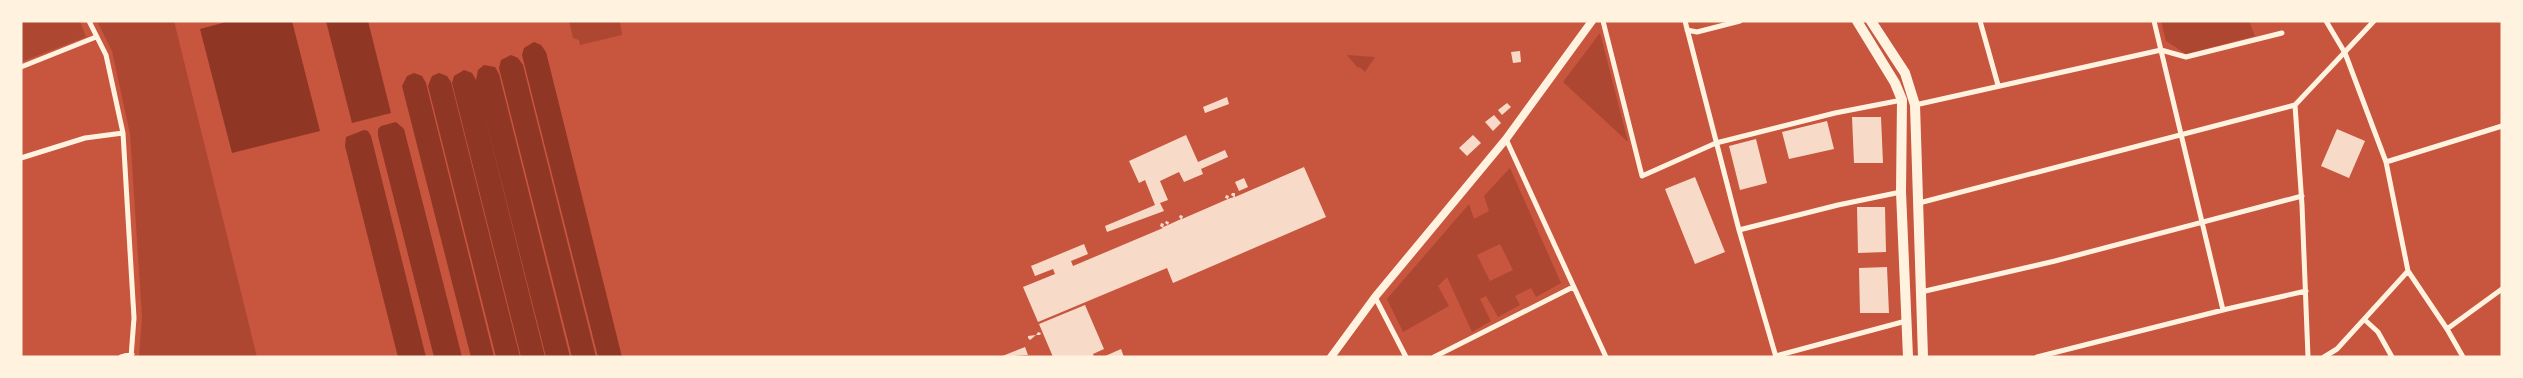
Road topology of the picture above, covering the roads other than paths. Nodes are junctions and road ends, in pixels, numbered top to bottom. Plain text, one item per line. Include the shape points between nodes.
1 (89, 21) edge
2 (1592, 21) edge
3 (1603, 21) edge
4 (1685, 21) edge
5 (1740, 21) edge
6 (1857, 21) edge
7 (1871, 21) edge
8 (1980, 21) edge
9 (2154, 21) edge
10 (2326, 21) edge
11 (2374, 21) edge
12 (1687, 30) junction
13 (2282, 33) dead end
14 (96, 37) junction
15 (2161, 50) junction
16 (2345, 53) junction
17 (21, 68) edge
18 (1998, 85) junction
19 (1902, 100) junction
20 (1915, 105) junction
21 (2295, 105) junction
22 (2502, 126) edge
23 (123, 133) junction
24 (2182, 135) junction
25 (1506, 139) junction
26 (1716, 143) junction
27 (21, 158) edge
28 (2386, 162) junction
29 (1901, 192) junction
30 (2302, 196) junction
31 (1918, 203) junction
32 (2201, 223) junction
33 (1739, 230) junction
34 (2408, 272) junction
35 (1573, 287) junction
36 (2502, 289) edge
37 (2306, 291) junction
38 (1921, 292) junction
39 (1375, 297) junction
40 (2222, 310) junction
41 (2365, 320) junction
42 (1906, 321) junction
43 (2447, 328) junction
44 (131, 355) edge
45 (1776, 356) edge
46 (121, 357) edge
47 (1331, 357) edge
48 (1406, 357) edge
49 (1434, 357) edge
50 (1606, 357) edge
51 (1908, 357) edge
52 (1924, 357) edge
53 (2037, 357) edge
54 (2308, 357) edge
55 (2324, 357) edge
56 (2392, 357) edge
57 (2463, 357) edge

1 - 14 street
2 - 25 street
3 - 26 street via 1642,176
4 - 12 street
5 - 12 street via 1697,32
6 - 19 main road
7 - 20 main road via 1905,72
8 - 18 street
9 - 15 street
10 - 16 street
11 - 16 street
12 - 26 street
13 - 15 street via 2186,57
14 - 17 street
14 - 23 street via 106,55
15 - 18 street
15 - 24 street
16 - 21 street
16 - 28 street
18 - 20 street
19 - 26 street
19 - 29 main road
20 - 31 main road
21 - 24 street
21 - 30 street
22 - 28 street
23 - 27 street via 85,138
23 - 44 street via 134,318
24 - 31 street
24 - 32 street
25 - 35 street
25 - 39 street
26 - 33 street
28 - 34 street
29 - 33 street
29 - 42 main road
30 - 32 street
30 - 37 street
31 - 38 main road
32 - 38 street
32 - 40 street
33 - 45 street
34 - 41 street
34 - 43 street
35 - 49 street
35 - 50 street
36 - 43 street
37 - 40 street
37 - 54 street
38 - 52 main road
39 - 47 street
39 - 48 street
40 - 53 street
41 - 55 street via 2337,349
41 - 56 street via 2378,332
42 - 45 street
42 - 51 main road
43 - 57 street
44 - 46 street

